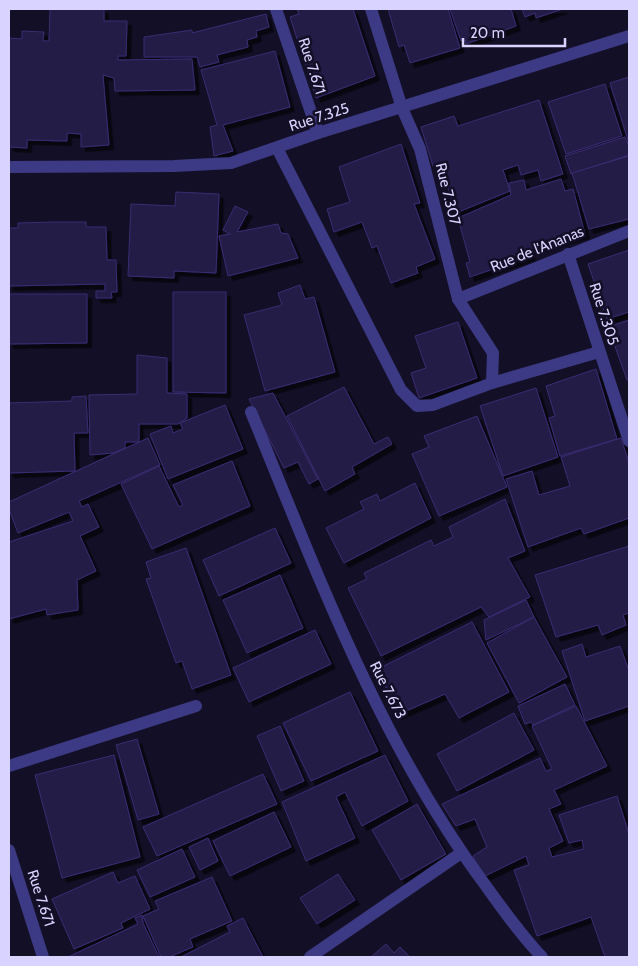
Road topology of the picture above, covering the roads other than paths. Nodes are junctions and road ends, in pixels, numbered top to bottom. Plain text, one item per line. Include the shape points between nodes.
1 (276, 9) edge
2 (371, 9) edge
3 (629, 36) edge
4 (402, 108) junction
5 (318, 133) junction
6 (277, 148) junction
7 (9, 167) edge
8 (629, 231) edge
9 (568, 254) junction
10 (458, 299) junction
11 (599, 352) junction
12 (492, 383) junction
13 (251, 412) dead end
14 (629, 441) edge
15 (196, 706) dead end
16 (9, 766) edge
17 (9, 850) edge
18 (461, 853) junction
19 (43, 957) edge
20 (310, 957) edge
21 (542, 957) edge

1 - 5 street, Rue 7.671
2 - 4 street, Rue 7.307
3 - 4 street, Rue 7.325
4 - 5 street, Rue 7.325
4 - 10 street, Rue 7.307 via 420,148
5 - 6 street, Rue 7.325
6 - 7 street, Rue 7.325 via 221,163
6 - 12 street via 401,390 418,406 433,405
8 - 9 street, Rue de l'Ananas
9 - 10 street, Rue de l'Ananas
9 - 11 street, Rue 7.305
10 - 12 street, Rue 7.307 via 493,353
11 - 12 street
11 - 14 street, Rue 7.305
13 - 18 street, Rue 7.673 via 359,669 414,777
15 - 16 street
17 - 19 street, Rue 7.671
18 - 20 street
18 - 21 street, Rue 7.673

